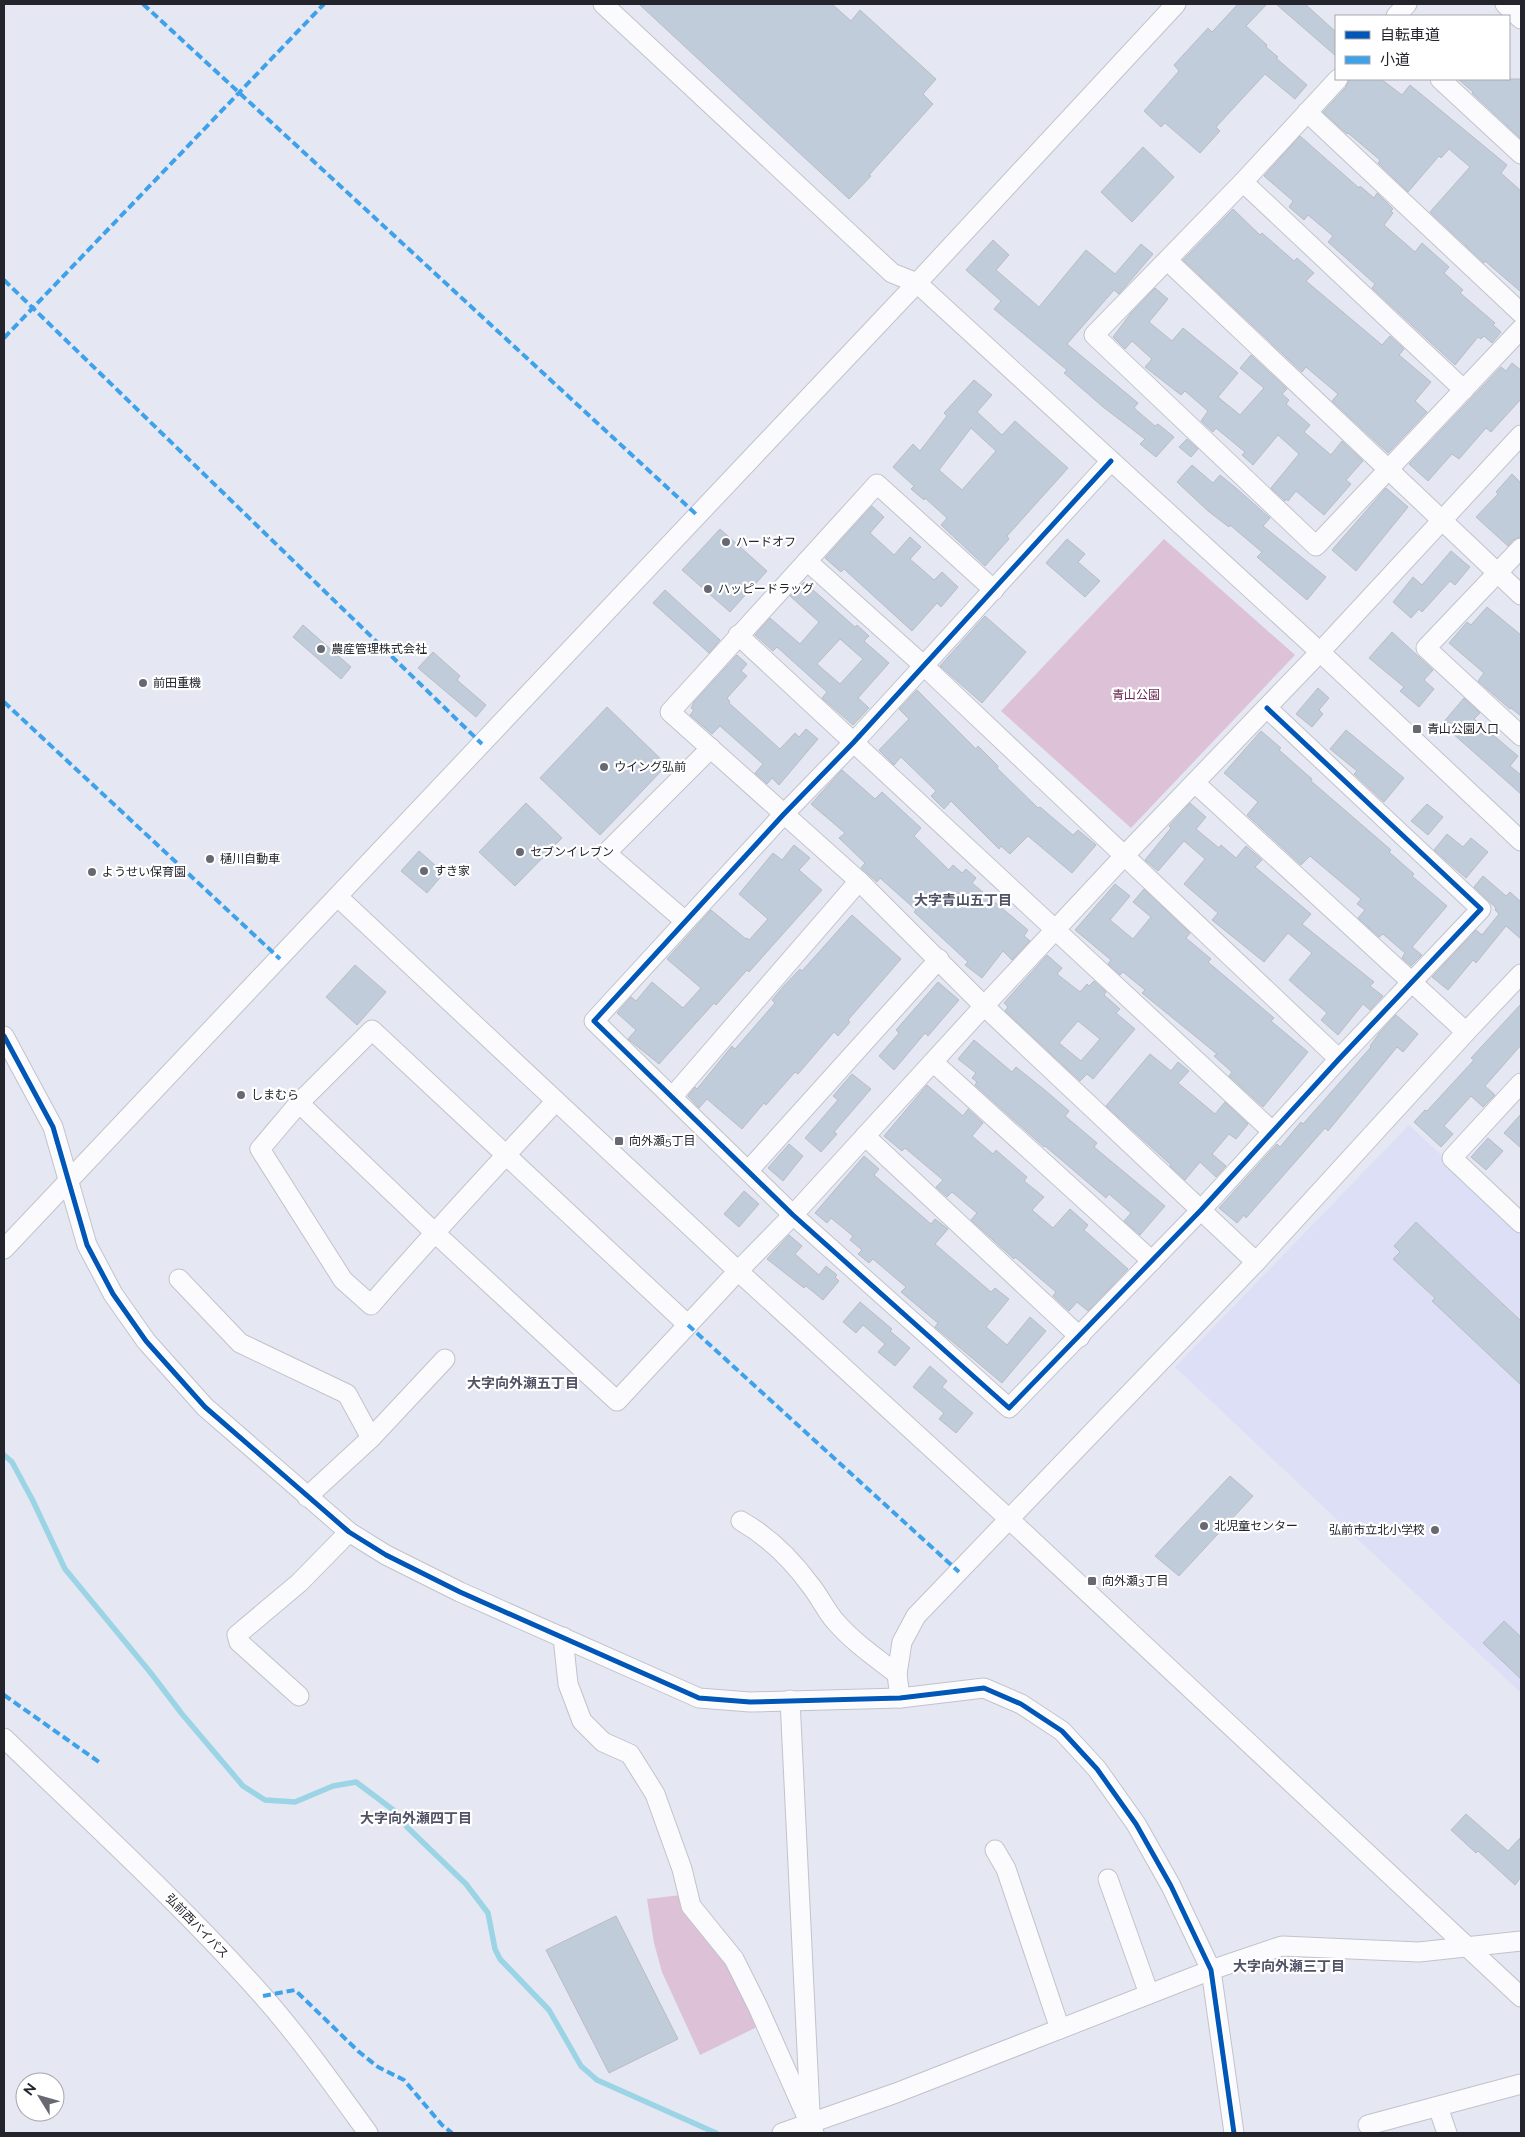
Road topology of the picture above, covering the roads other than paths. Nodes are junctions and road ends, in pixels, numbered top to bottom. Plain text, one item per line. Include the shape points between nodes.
1 (603, 4) edge
2 (1176, 4) edge
3 (1407, 4) edge
4 (1505, 4) edge
5 (1397, 15) edge
6 (1521, 19) edge
7 (1337, 80) edge
8 (1441, 80) edge
9 (1307, 112) junction
10 (1521, 154) edge
11 (1243, 182) junction
12 (1168, 261) junction
13 (917, 283) junction
14 (1521, 313) edge
15 (1521, 329) edge
16 (1464, 390) junction
17 (1521, 435) edge
18 (1111, 460) junction
19 (1388, 470) junction
20 (1441, 520) junction
21 (1521, 548) edge
22 (807, 561) junction
23 (1497, 572) junction
24 (994, 590) junction
25 (1521, 595) edge
26 (738, 635) junction
27 (1320, 652) junction
28 (923, 665) junction
29 (1267, 708) junction
30 (1521, 736) edge
31 (853, 743) junction
32 (711, 748) junction
33 (1195, 783) junction
34 (783, 815) junction
35 (1521, 840) edge
36 (1125, 855) junction
37 (859, 881) junction
38 (338, 897) junction
39 (685, 922) junction
40 (1055, 931) junction
41 (939, 959) junction
42 (1521, 974) edge
43 (1411, 982) junction
44 (984, 1006) junction
45 (1466, 1032) junction
46 (4, 1036) edge
47 (1339, 1059) junction
48 (933, 1062) junction
49 (1521, 1084) edge
50 (673, 1096) junction
51 (556, 1101) junction
52 (299, 1103) junction
53 (1272, 1131) junction
54 (865, 1136) junction
55 (506, 1155) junction
56 (748, 1171) junction
57 (69, 1181) junction
58 (1201, 1210) junction
59 (794, 1215) junction
60 (1521, 1223) edge
61 (434, 1232) junction
62 (4, 1249) edge
63 (1152, 1262) junction
64 (1256, 1262) junction
65 (738, 1271) junction
66 (179, 1279) dead end
67 (688, 1325) junction
68 (1080, 1336) junction
69 (445, 1359) dead end
70 (371, 1438) junction
71 (307, 1497) junction
72 (1010, 1519) junction
73 (741, 1521) dead end
74 (349, 1532) junction
75 (564, 1637) junction
76 (897, 1674) junction
77 (298, 1696) dead end
78 (900, 1698) junction
79 (790, 1700) junction
80 (4, 1738) edge
81 (995, 1850) dead end
82 (1108, 1879) dead end
83 (1521, 1941) edge
84 (1469, 1948) junction
85 (1211, 1970) junction
86 (1149, 1994) junction
87 (1521, 1997) edge
88 (1060, 2029) junction
89 (1521, 2084) edge
90 (1438, 2107) junction
91 (1368, 2125) dead end
92 (812, 2128) edge
93 (368, 2133) edge
94 (782, 2133) edge
95 (1234, 2133) edge
96 (1447, 2133) edge

1 - 13 street via 892,273
2 - 13 street
3 - 5 street
4 - 6 street
7 - 9 street
8 - 10 street
9 - 11 street
9 - 14 street
11 - 12 street
11 - 16 street
12 - 19 street
12 - 19 street via 1094,335 1316,546
13 - 18 street
13 - 38 street
15 - 16 street
16 - 19 street
17 - 20 street
18 - 24 street
18 - 27 street
19 - 20 street
20 - 23 street
20 - 27 street
21 - 23 street
22 - 24 street via 877,484
22 - 26 street
22 - 28 street
23 - 25 street
23 - 30 street via 1426,648
24 - 28 street
26 - 31 street
26 - 32 street via 670,712
27 - 29 street
27 - 35 street
28 - 31 street
28 - 36 street
29 - 33 street
29 - 43 street via 1481,909
31 - 34 street
31 - 40 street
32 - 34 street
32 - 39 street via 606,853
33 - 36 street
33 - 43 street
34 - 37 street
34 - 39 street
36 - 40 street
36 - 47 street
37 - 41 street
37 - 50 street
38 - 51 street
38 - 57 street
39 - 50 street via 594,1021
40 - 44 street
40 - 53 street
41 - 44 street
41 - 56 street
42 - 45 street
43 - 45 street
43 - 47 street
44 - 48 street
44 - 58 street
45 - 64 street
46 - 57 street via 53,1127
47 - 53 street
48 - 54 street
48 - 63 street
49 - 60 street via 1452,1158
50 - 56 street
51 - 55 street
51 - 65 street
52 - 55 street via 372,1030
52 - 61 street
52 - 61 street via 260,1149 343,1280 371,1304
53 - 58 street
54 - 59 street
54 - 68 street
55 - 61 street
55 - 67 street
56 - 59 street
57 - 62 street
57 - 71 street via 87,1245 113,1294 146,1341 205,1407
58 - 63 street
58 - 64 street
59 - 65 street
59 - 68 street via 1009,1408
61 - 67 street via 617,1401
63 - 68 street
64 - 72 street
65 - 67 street
65 - 72 street
66 - 70 street via 240,1343 347,1394
69 - 70 street
70 - 71 street
71 - 74 street
72 - 76 street via 916,1616 902,1642
72 - 84 street
73 - 76 street via 783,1552 811,1585 834,1620 854,1641
74 - 75 street via 444,1584
74 - 77 street via 299,1583 236,1635 239,1642
75 - 79 street via 699,1698 750,1702
75 - 92 street via 568,1684 582,1721 603,1742 630,1754 655,1794 682,1869 691,1906 734,1959
76 - 78 street
78 - 79 street
78 - 85 street via 984,1688 1022,1704 1062,1732 1097,1769 1136,1824 1171,1886
79 - 92 street
80 - 93 street, 弘前西バイパス via 186,1913 250,1982 330,2080
81 - 88 street via 1006,1869
82 - 86 street
83 - 84 street
84 - 85 street via 1419,1952 1282,1946
84 - 87 street
85 - 86 street
85 - 95 street
86 - 88 street
88 - 92 street
89 - 90 street
90 - 91 street
90 - 96 street
92 - 94 street

